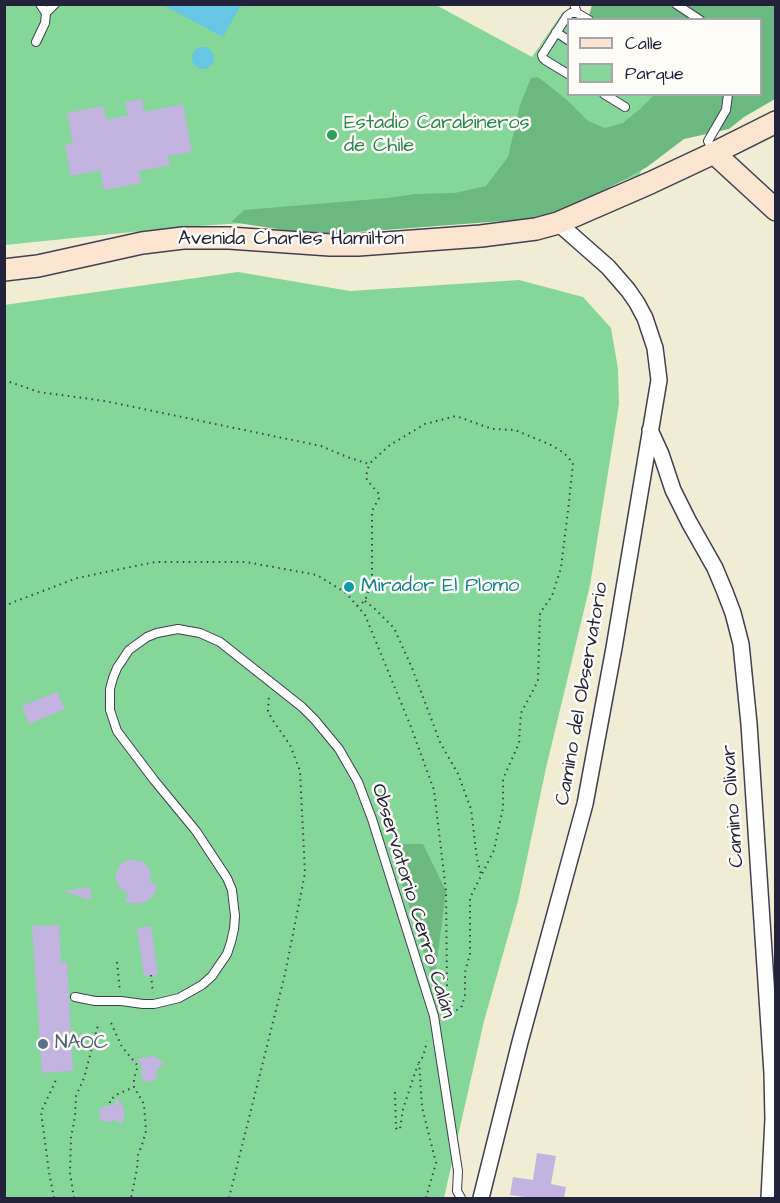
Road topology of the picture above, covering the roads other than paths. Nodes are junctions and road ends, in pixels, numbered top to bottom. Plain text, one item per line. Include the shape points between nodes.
1 (40, 4) edge
2 (55, 4) edge
3 (574, 4) edge
4 (676, 4) edge
5 (46, 13) junction
6 (577, 13) junction
7 (586, 18) edge
8 (697, 18) edge
9 (556, 33) junction
10 (567, 39) edge
11 (36, 42) dead end
12 (567, 73) edge
13 (607, 96) edge
14 (728, 96) edge
15 (625, 107) dead end
16 (776, 122) edge
17 (714, 153) junction
18 (776, 210) edge
19 (558, 223) junction
20 (38, 266) junction
21 (4, 270) edge
22 (4, 276) edge
23 (650, 430) junction
24 (75, 997) dead end
25 (461, 1198) edge
26 (481, 1198) edge
27 (769, 1198) edge

1 - 5 lane
2 - 5 lane
3 - 6 lane
4 - 8 lane
5 - 11 lane
6 - 7 lane
6 - 9 lane via 567,16
9 - 10 lane
9 - 12 lane via 543,58
13 - 15 lane
14 - 17 lane via 726,110 708,141
16 - 17 main road, Avenida Charles Hamilton
17 - 18 main road
17 - 19 main road, Avenida Charles Hamilton
19 - 20 main road, Avenida Charles Hamilton via 491,235 358,245 174,239
19 - 23 street, Camino del Observatorio via 618,278 645,318 655,348 659,380
20 - 21 main road, Avenida Charles Hamilton
20 - 22 main road, Avenida Charles Hamilton
23 - 26 street, Camino del Observatorio via 585,804
23 - 27 street, Camino Olivar via 678,501 715,568 741,644 772,1073
24 - 25 lane, Observatorio Cerro Calán via 143,1004 179,998 202,985 220,966 233,936 236,916 227,878 196,831 117,731 109,699 112,678 122,658 137,643 157,633 178,629 210,637 302,707 339,749 358,782 434,1016

